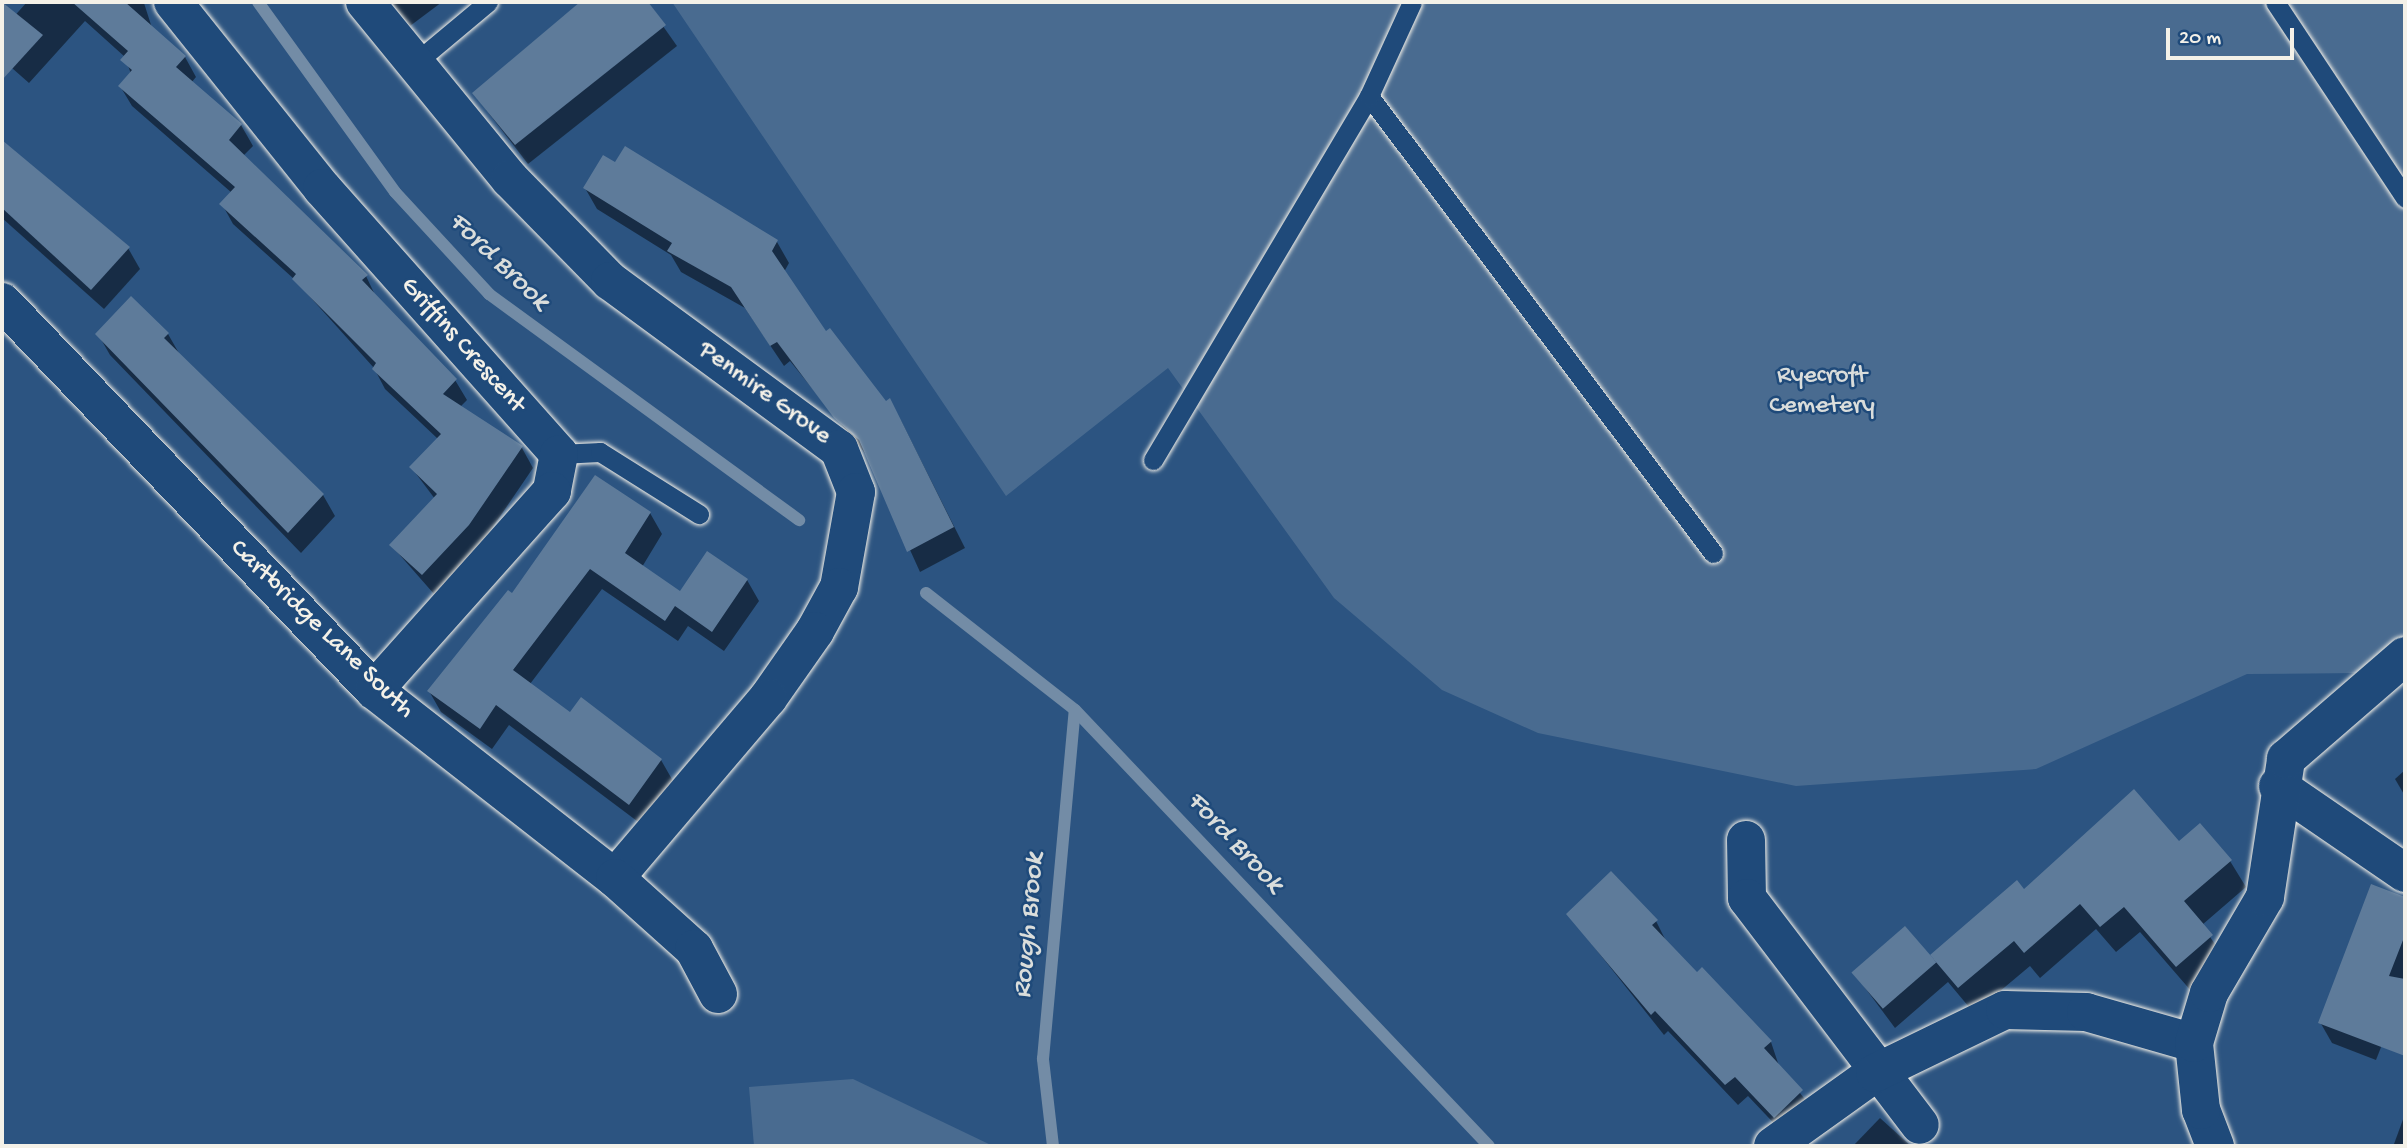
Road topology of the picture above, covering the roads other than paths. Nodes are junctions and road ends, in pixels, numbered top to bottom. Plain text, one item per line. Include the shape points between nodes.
1 (173, 2) edge
2 (365, 2) edge
3 (488, 2) edge
4 (1412, 2) edge
5 (2275, 2) edge
6 (415, 63) junction
7 (1369, 96) junction
8 (2405, 198) edge
9 (2, 302) edge
10 (559, 454) junction
11 (1153, 460) dead end
12 (699, 514) dead end
13 (1713, 553) dead end
14 (2405, 656) edge
15 (374, 690) junction
16 (2278, 786) junction
17 (1746, 840) dead end
18 (2405, 873) edge
19 (615, 878) junction
20 (718, 994) dead end
21 (2194, 1043) junction
22 (1875, 1073) junction
23 (1920, 1125) dead end
24 (1773, 1146) edge
25 (2215, 1146) edge

1 - 10 street, Griffins Crescent via 322,188
2 - 6 street, Penmire Grove
3 - 6 lane
4 - 7 lane
5 - 8 lane
6 - 19 street, Penmire Grove via 510,178 610,281 839,449 856,492 839,587 815,631 768,698
7 - 11 lane
7 - 13 lane
9 - 15 street, Cartbridge Lane South
10 - 12 lane via 600,452
10 - 15 street via 552,491
14 - 16 street via 2286,759
15 - 19 street, Cartbridge Lane South
16 - 18 street
16 - 21 street via 2266,897 2210,993
17 - 22 street via 1747,898
19 - 20 street, Cartbridge Lane South via 694,949
21 - 22 street via 2086,1012 2005,1010
21 - 25 street via 2201,1110
22 - 23 street
22 - 24 street

